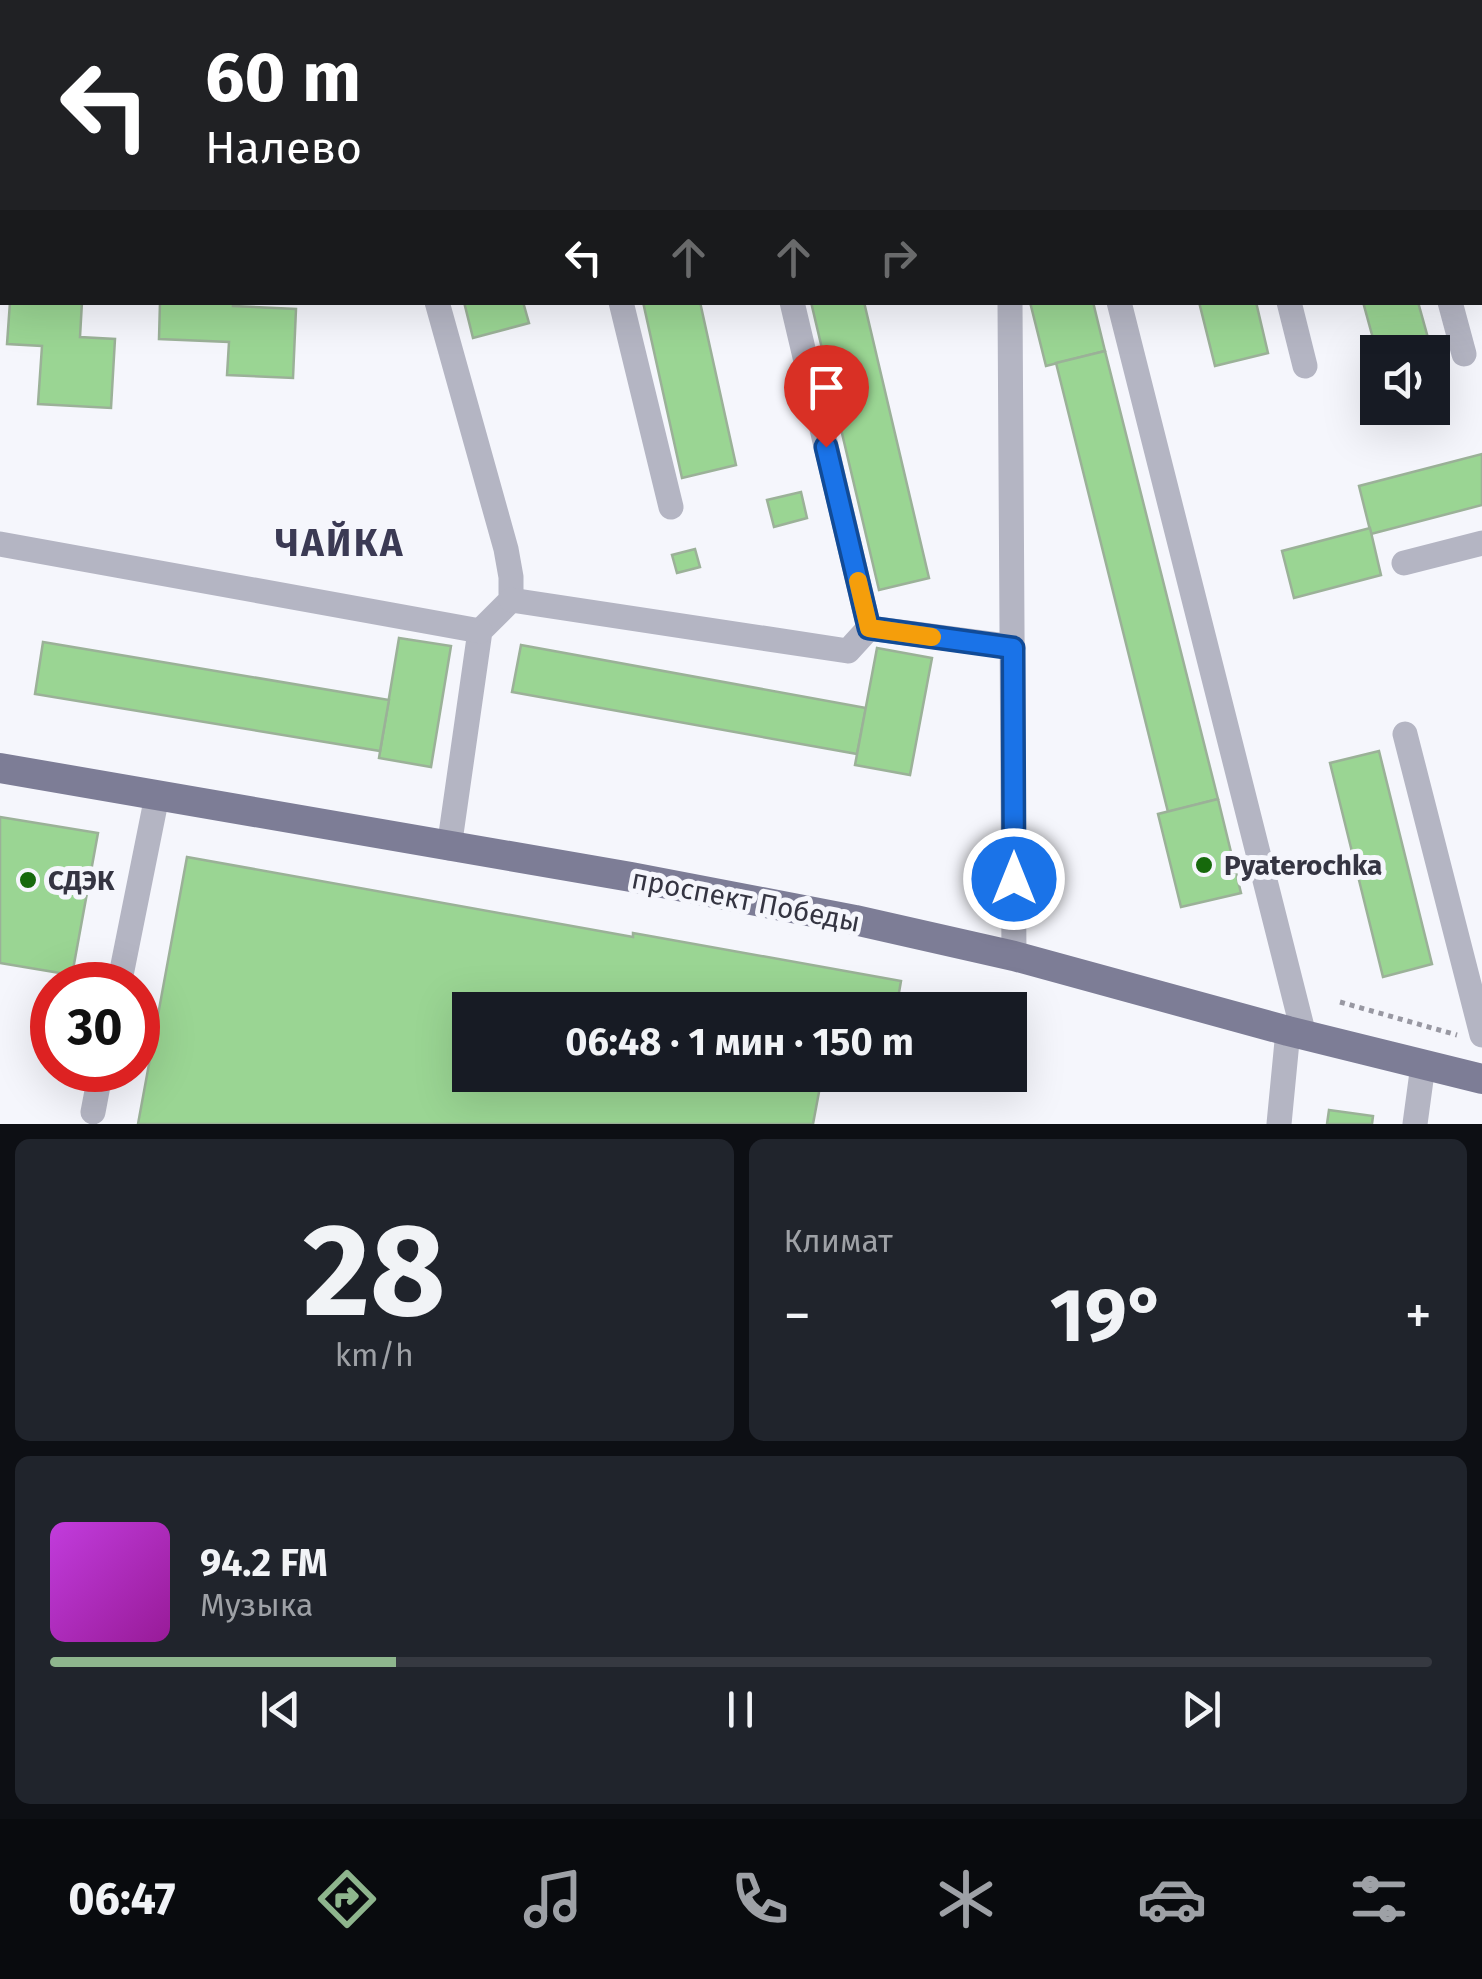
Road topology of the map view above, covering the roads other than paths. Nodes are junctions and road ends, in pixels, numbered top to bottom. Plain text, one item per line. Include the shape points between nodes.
1 (437, 305) edge
2 (623, 305) edge
3 (793, 305) edge
4 (1010, 305) edge
5 (1120, 305) edge
6 (1290, 305) edge
7 (1451, 305) edge
8 (1464, 354) dead end
9 (1305, 366) dead end
10 (671, 507) dead end
11 (1482, 543) edge
12 (0, 544) edge
13 (1404, 563) dead end
14 (511, 600) junction
15 (869, 628) junction
16 (480, 631) junction
17 (1013, 648) junction
18 (1405, 734) dead end
19 (0, 768) edge
20 (158, 796) junction
21 (450, 848) junction
22 (1014, 956) junction
23 (124, 962) edge
24 (1296, 1033) junction
25 (1477, 1056) edge
26 (1423, 1064) junction
27 (97, 1092) edge
28 (93, 1112) dead end
29 (1279, 1124) edge
30 (1415, 1124) edge

1 - 14 street via 506,549
2 - 10 street
3 - 15 street
4 - 17 street
5 - 24 street
6 - 9 street
7 - 8 street
11 - 13 street
12 - 16 street
14 - 15 street via 848,651
14 - 16 street
15 - 17 street
16 - 21 street
17 - 22 street
18 - 25 street
19 - 20 main road, проспект Победы
20 - 21 main road, проспект Победы
20 - 23 street
21 - 22 main road, проспект Победы via 836,916
22 - 24 main road, проспект Победы
24 - 26 main road, проспект Победы
24 - 29 street
25 - 26 main road, проспект Победы
26 - 30 street
27 - 28 street

